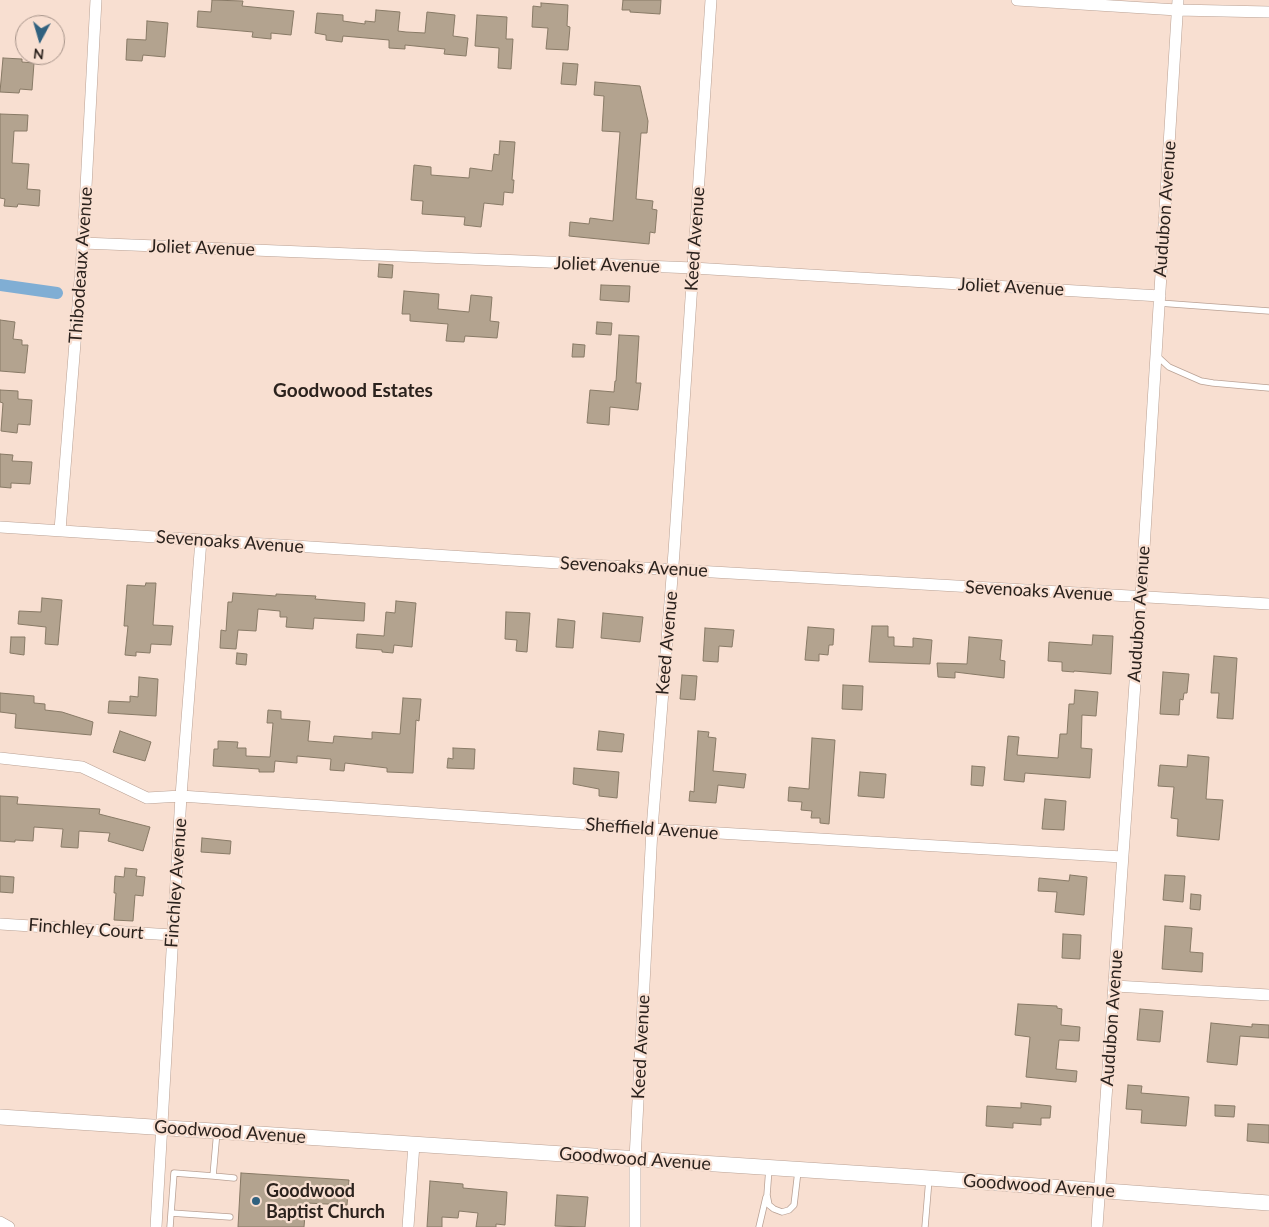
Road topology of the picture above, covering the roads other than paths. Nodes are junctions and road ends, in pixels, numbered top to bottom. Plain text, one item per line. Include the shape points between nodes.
1 (96, 0) edge
2 (711, 0) edge
3 (1016, 0) edge
4 (1178, 5) edge
5 (1269, 12) edge
6 (83, 243) junction
7 (693, 268) junction
8 (1159, 300) junction
9 (1269, 311) edge
10 (1156, 354) junction
11 (1269, 388) edge
12 (0, 527) edge
13 (60, 530) junction
14 (201, 540) junction
15 (673, 569) junction
16 (1141, 597) junction
17 (1269, 604) edge
18 (0, 758) edge
19 (181, 796) junction
20 (652, 829) junction
21 (1122, 857) junction
22 (0, 924) edge
23 (172, 935) junction
24 (1115, 986) junction
25 (1269, 995) edge
26 (0, 1116) edge
27 (162, 1128) junction
28 (216, 1131) junction
29 (414, 1144) junction
30 (634, 1159) junction
31 (769, 1168) junction
32 (798, 1169) junction
33 (213, 1176) junction
34 (234, 1178) dead end
35 (929, 1178) junction
36 (1100, 1191) junction
37 (767, 1195) junction
38 (1269, 1203) edge
39 (171, 1213) junction
40 (230, 1218) dead end
41 (0, 1222) edge
42 (9, 1227) edge
43 (156, 1227) edge
44 (170, 1227) edge
45 (408, 1227) edge
46 (635, 1227) edge
47 (759, 1227) edge
48 (925, 1227) edge
49 (1097, 1227) edge

1 - 6 street, Thibodeaux Avenue
2 - 7 street, Keed Avenue
3 - 4 street
4 - 5 street
4 - 8 street, Audubon Avenue
6 - 7 street, Joliet Avenue
6 - 13 street, Thibodeaux Avenue
7 - 8 street, Joliet Avenue
7 - 15 street, Keed Avenue
8 - 9 lane
8 - 10 street, Audubon Avenue
10 - 11 lane via 1169,367 1201,381
10 - 16 street, Audubon Avenue
12 - 13 street, Sevenoaks Avenue
13 - 14 street, Sevenoaks Avenue
14 - 15 street, Sevenoaks Avenue
14 - 19 street, Finchley Avenue
15 - 16 street, Sevenoaks Avenue
15 - 20 street, Keed Avenue
16 - 17 street, Sevenoaks Avenue
16 - 21 street, Audubon Avenue
18 - 19 street, Sheffield Avenue via 82,767 147,798
19 - 20 street, Sheffield Avenue
19 - 23 street, Finchley Avenue
20 - 21 street, Sheffield Avenue
20 - 30 street, Keed Avenue
21 - 24 street, Audubon Avenue
22 - 23 street, Finchley Court
23 - 27 street, Finchley Avenue
24 - 25 street
24 - 36 street, Audubon Avenue
26 - 27 street, Goodwood Avenue
27 - 28 street, Goodwood Avenue
27 - 43 street, Finchley Avenue
28 - 29 street, Goodwood Avenue
28 - 33 lane
29 - 30 street, Goodwood Avenue
29 - 45 street
30 - 31 street, Goodwood Avenue
30 - 46 street, Keed Avenue
31 - 32 street, Goodwood Avenue
31 - 37 lane
32 - 35 street, Goodwood Avenue
32 - 37 lane via 794,1205 789,1210 774,1209 769,1205
33 - 34 lane
33 - 39 lane via 174,1173
35 - 36 street, Goodwood Avenue
35 - 48 lane
36 - 38 street, Goodwood Avenue
36 - 49 street, Audubon Avenue
37 - 47 lane
39 - 40 lane
39 - 44 lane
41 - 42 street

